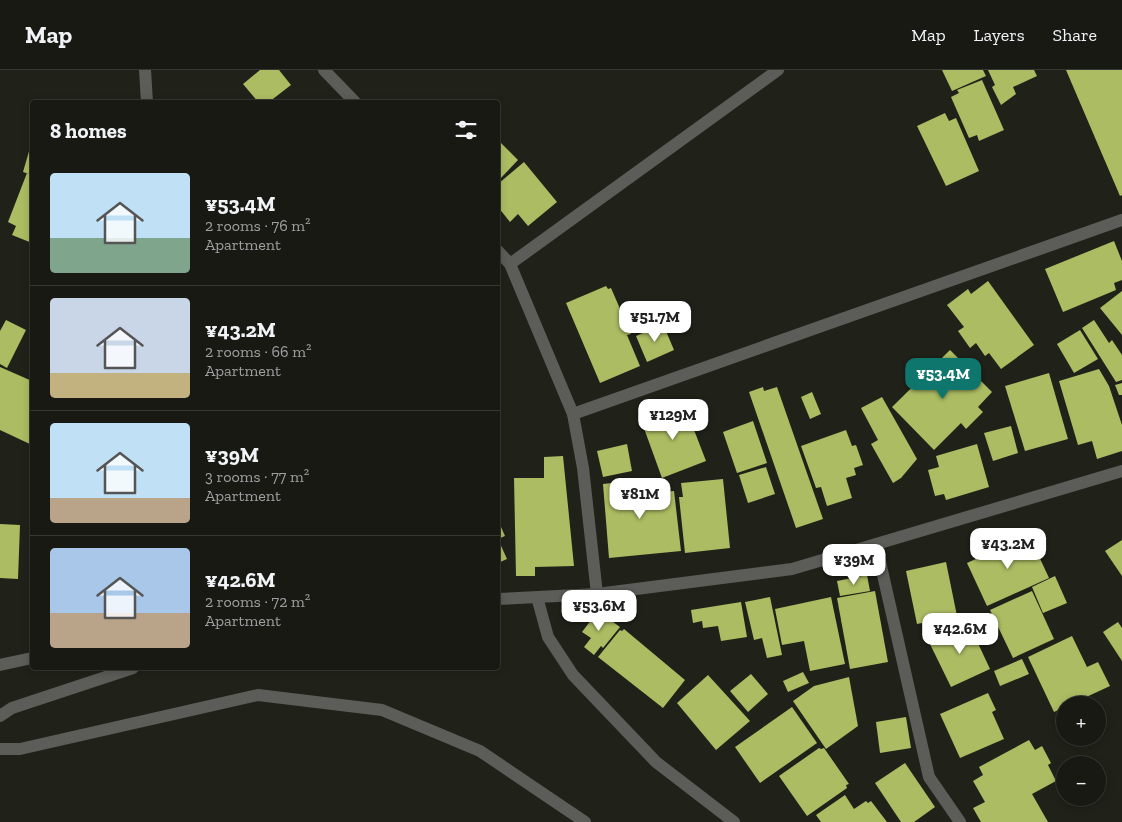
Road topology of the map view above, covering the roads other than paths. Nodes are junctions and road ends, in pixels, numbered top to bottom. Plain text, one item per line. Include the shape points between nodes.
1 (144, 70) edge
2 (324, 70) edge
3 (778, 70) edge
4 (147, 100) edge
5 (353, 100) edge
6 (1122, 220) edge
7 (500, 253) edge
8 (510, 264) junction
9 (572, 414) junction
10 (1122, 471) edge
11 (876, 544) junction
12 (597, 594) junction
13 (537, 597) junction
14 (500, 599) edge
15 (30, 658) edge
16 (0, 665) edge
17 (127, 670) edge
18 (0, 716) edge
19 (0, 749) edge
20 (585, 822) edge
21 (734, 822) edge
22 (960, 822) edge

1 - 4 street
2 - 5 street
3 - 8 street
6 - 9 street
7 - 8 street
8 - 9 street
9 - 12 street via 583,468
10 - 11 street
11 - 12 street via 792,569
11 - 22 street via 929,777
12 - 13 street
13 - 14 street
13 - 21 street via 548,637 573,675 656,762
15 - 16 street
17 - 18 street via 12,708
19 - 20 street via 20,749 258,695 382,710 480,751

